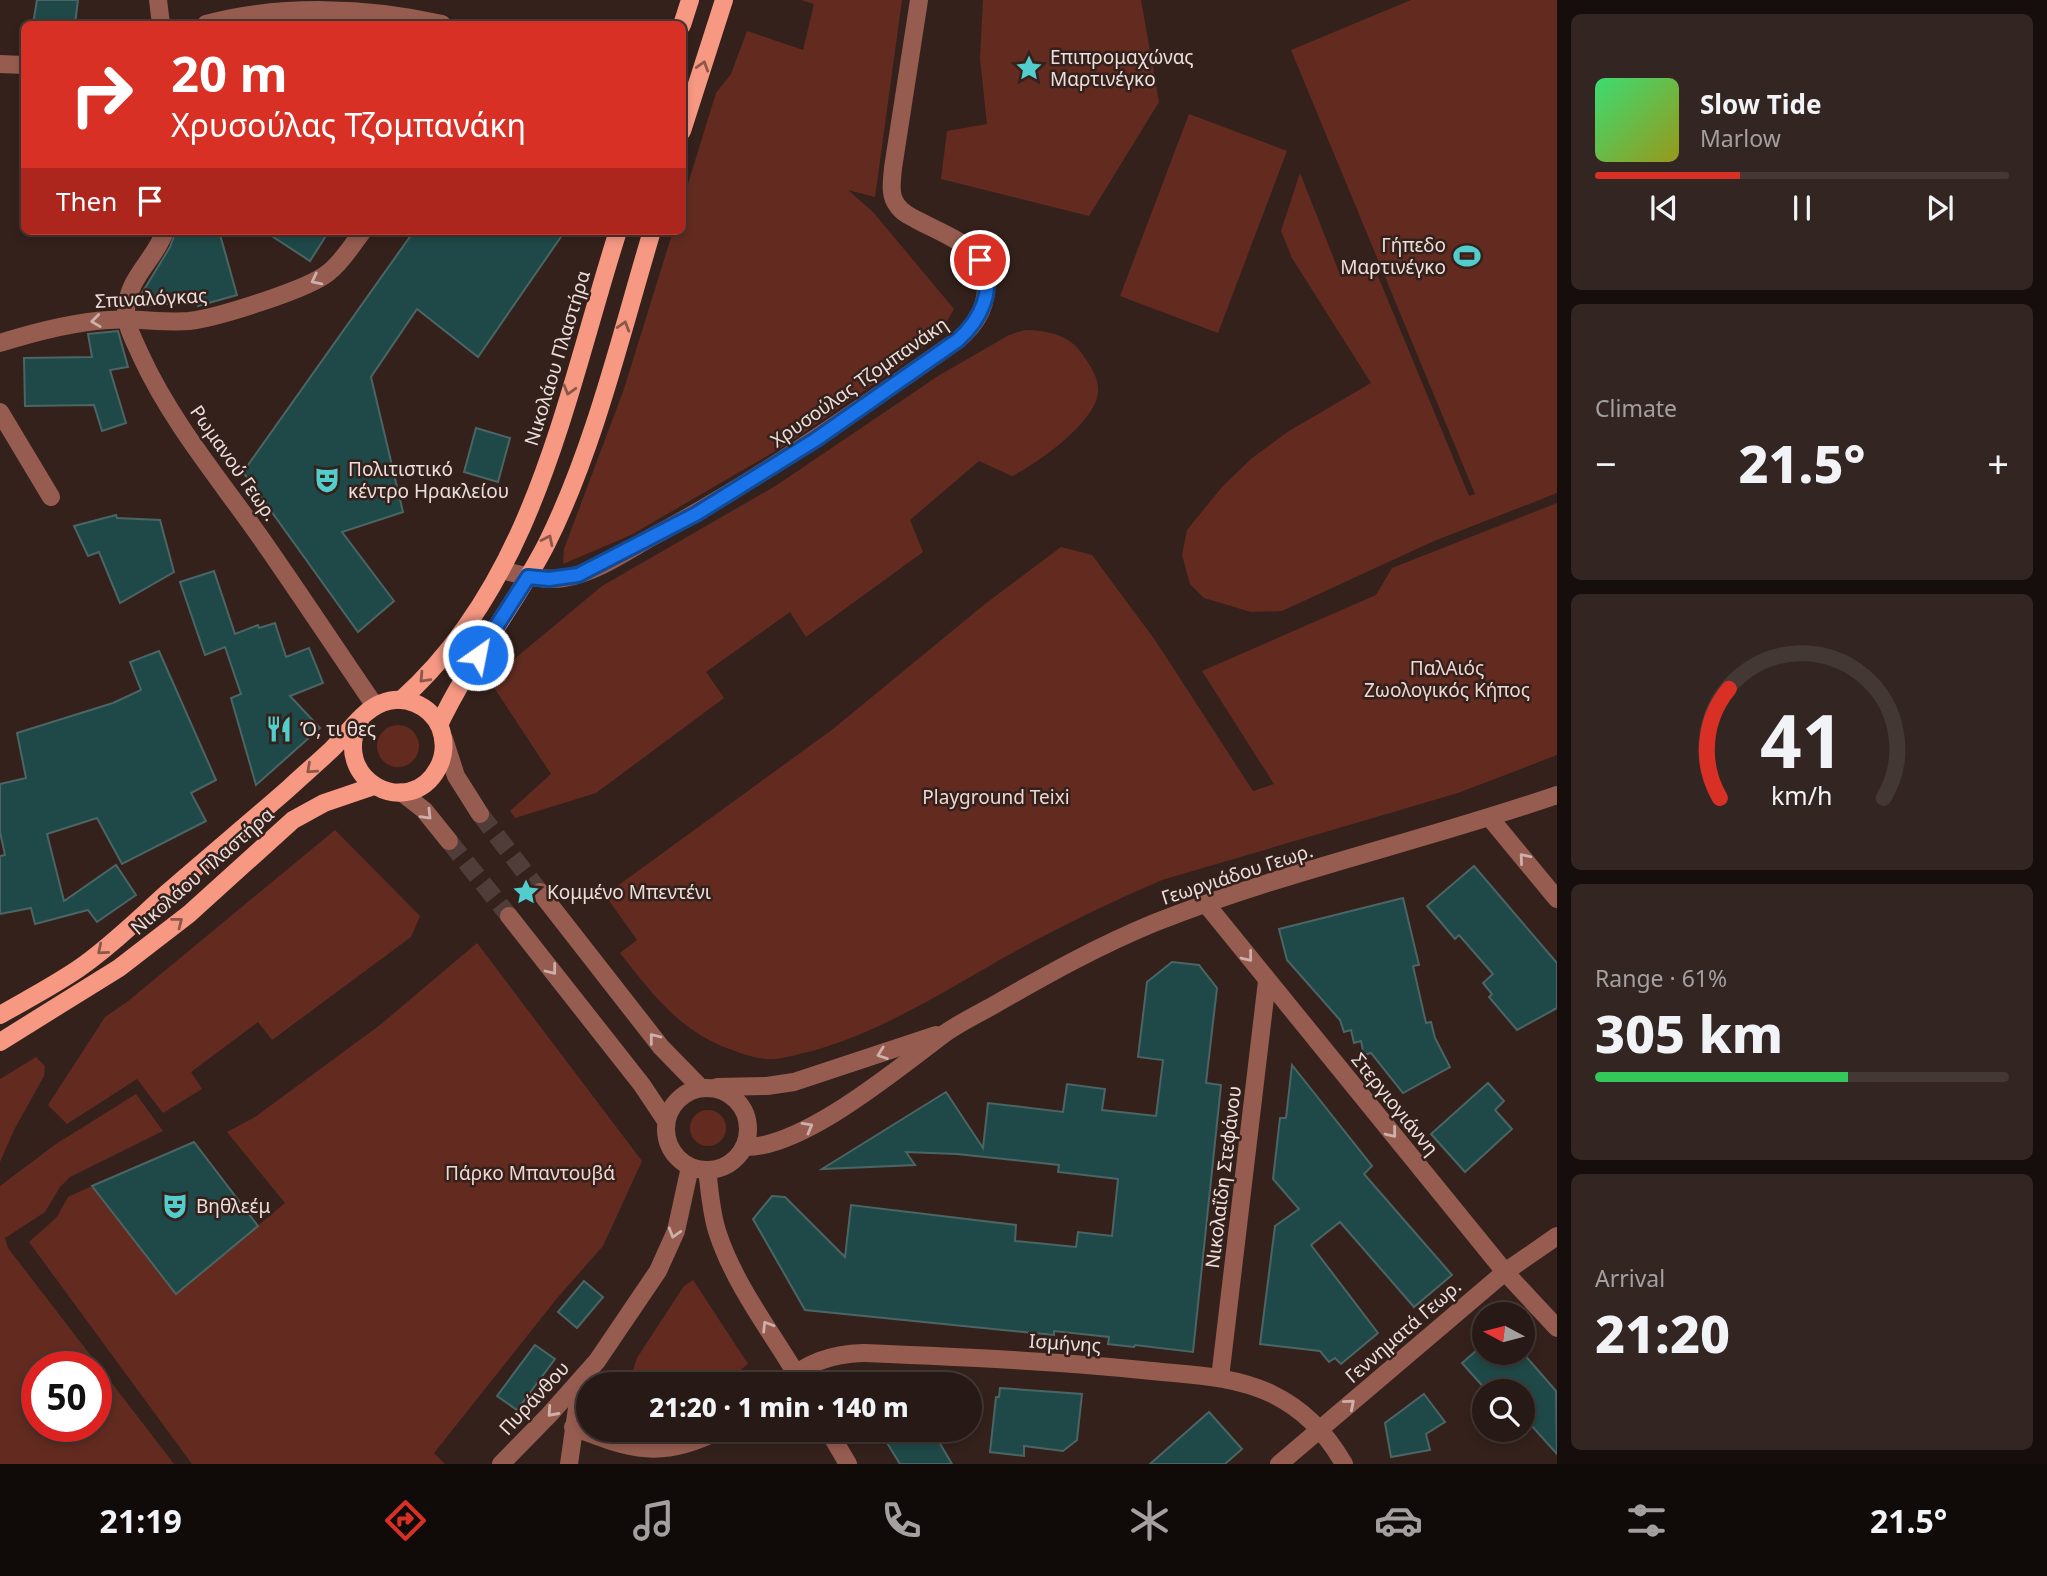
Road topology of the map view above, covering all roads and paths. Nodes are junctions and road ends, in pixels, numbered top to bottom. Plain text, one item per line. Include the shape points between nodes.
1 (158, 0) edge
2 (690, 0) edge
3 (724, 0) edge
4 (919, 0) edge
5 (355, 7) edge
6 (161, 21) edge
7 (222, 21) edge
8 (424, 21) edge
9 (683, 21) edge
10 (0, 64) edge
11 (21, 65) edge
12 (686, 119) edge
13 (163, 235) edge
14 (360, 235) edge
15 (617, 235) edge
16 (651, 235) edge
17 (127, 320) junction
18 (0, 344) edge
19 (0, 412) edge
20 (51, 497) dead end
21 (501, 570) junction
22 (528, 577) junction
23 (401, 700) junction
24 (375, 706) junction
25 (360, 720) junction
26 (441, 730) junction
27 (374, 786) junction
28 (401, 792) junction
29 (1557, 795) edge
30 (480, 814) tunnel mouth
31 (1490, 818) junction
32 (449, 841) tunnel mouth
33 (540, 892) tunnel mouth
34 (1557, 899) edge
35 (1206, 904) junction
36 (509, 916) tunnel mouth
37 (1267, 981) junction
38 (0, 1015) edge
39 (946, 1032) junction
40 (0, 1042) edge
41 (705, 1088) junction
42 (666, 1121) junction
43 (745, 1147) junction
44 (699, 1169) junction
45 (1557, 1236) edge
46 (1505, 1272) junction
47 (1557, 1328) edge
48 (597, 1360) junction
49 (789, 1372) edge
50 (801, 1372) edge
51 (1220, 1378) junction
52 (573, 1427) junction
53 (576, 1428) edge
54 (1320, 1429) junction
55 (616, 1442) edge
56 (695, 1442) edge
57 (835, 1442) edge
58 (501, 1464) edge
59 (569, 1464) edge
60 (848, 1464) edge
61 (1279, 1464) edge
62 (1344, 1464) edge

1 - 6 street
2 - 9 main road
12 -> 3 main road
4 - 22 street, Χρυσούλας Τζομπανάκη via 892,192 906,214 963,245 980,260 986,273 986,295 978,319 958,340 834,428 696,514 578,575
5 - 7 street via 263,13
5 - 8 street
10 - 11 street
13 - 17 street, Ρωμανού Γεωρ. via 134,279
14 -> 17 street, Σπιναλόγκας via 329,273 309,284 205,318
15 -> 21 main road, Νικολάου Πλαστήρα via 537,491
22 -> 16 main road via 560,515 585,449
17 -> 18 street, Σπιναλόγκας via 60,326
17 - 24 street, Ρωμανού Γεωρ. via 145,365 182,428
19 - 20 street
21 - 22 street, Χρυσούλας Τζομπανάκη
21 -> 23 main road, Νικολάου Πλαστήρα via 438,663
22 - 26 main road via 464,675
23 - 24 main road
23 - 26 main road via 426,710
24 - 25 main road, Νικολάου Πλαστήρα
25 - 27 main road via 352,741 353,757
25 -> 38 main road, Νικολάου Πλαστήρα via 262,812 93,957
26 - 28 main road via 443,757 433,775 419,787
26 - 30 street via 456,776
27 - 28 main road
40 -> 27 main road, Νικολάου Πλαστήρα via 119,968 205,901 293,820 324,803
28 -> 32 street via 424,810
29 - 31 street, Γεωργιάδου Γεωρ.
34 -> 31 street
31 - 35 street, Γεωργιάδου Γεωρ.
41 -> 33 street via 661,1047
35 -> 37 street, Στεργιογιάννη
35 - 39 street, Γεωργιάδου Γεωρ. via 1107,943
36 -> 42 street
37 -> 46 street, Στεργιογιάννη
37 - 51 street, Νικολαΐδη Στεφάνου
39 -> 41 street, Γεωργιάδου Γεωρ. via 794,1082
43 -> 39 street, Γεωργιάδου Γεωρ. via 780,1142 817,1122 890,1076
41 - 42 street via 681,1097
41 - 43 street via 725,1091 741,1104 748,1125
42 - 44 street via 673,1153
43 - 44 street via 729,1164
44 -> 48 street via 669,1250
49 -> 44 street via 724,1251
45 - 46 street, Γεννηματά Γεωρ.
46 - 47 street, Στεργιογιάννη
54 -> 46 street, Γεννηματά Γεωρ.
48 - 52 street
48 -> 58 street, Πυράνθου
50 - 51 street, Ισμήνης via 827,1357 863,1353 1083,1364
51 - 54 street, Ισμήνης via 1273,1395
52 - 53 street
52 - 59 street
54 - 61 street, Γεννηματά Γεωρ.
54 - 62 street, Ισμήνης
55 - 56 street via 650,1449
57 - 60 street

